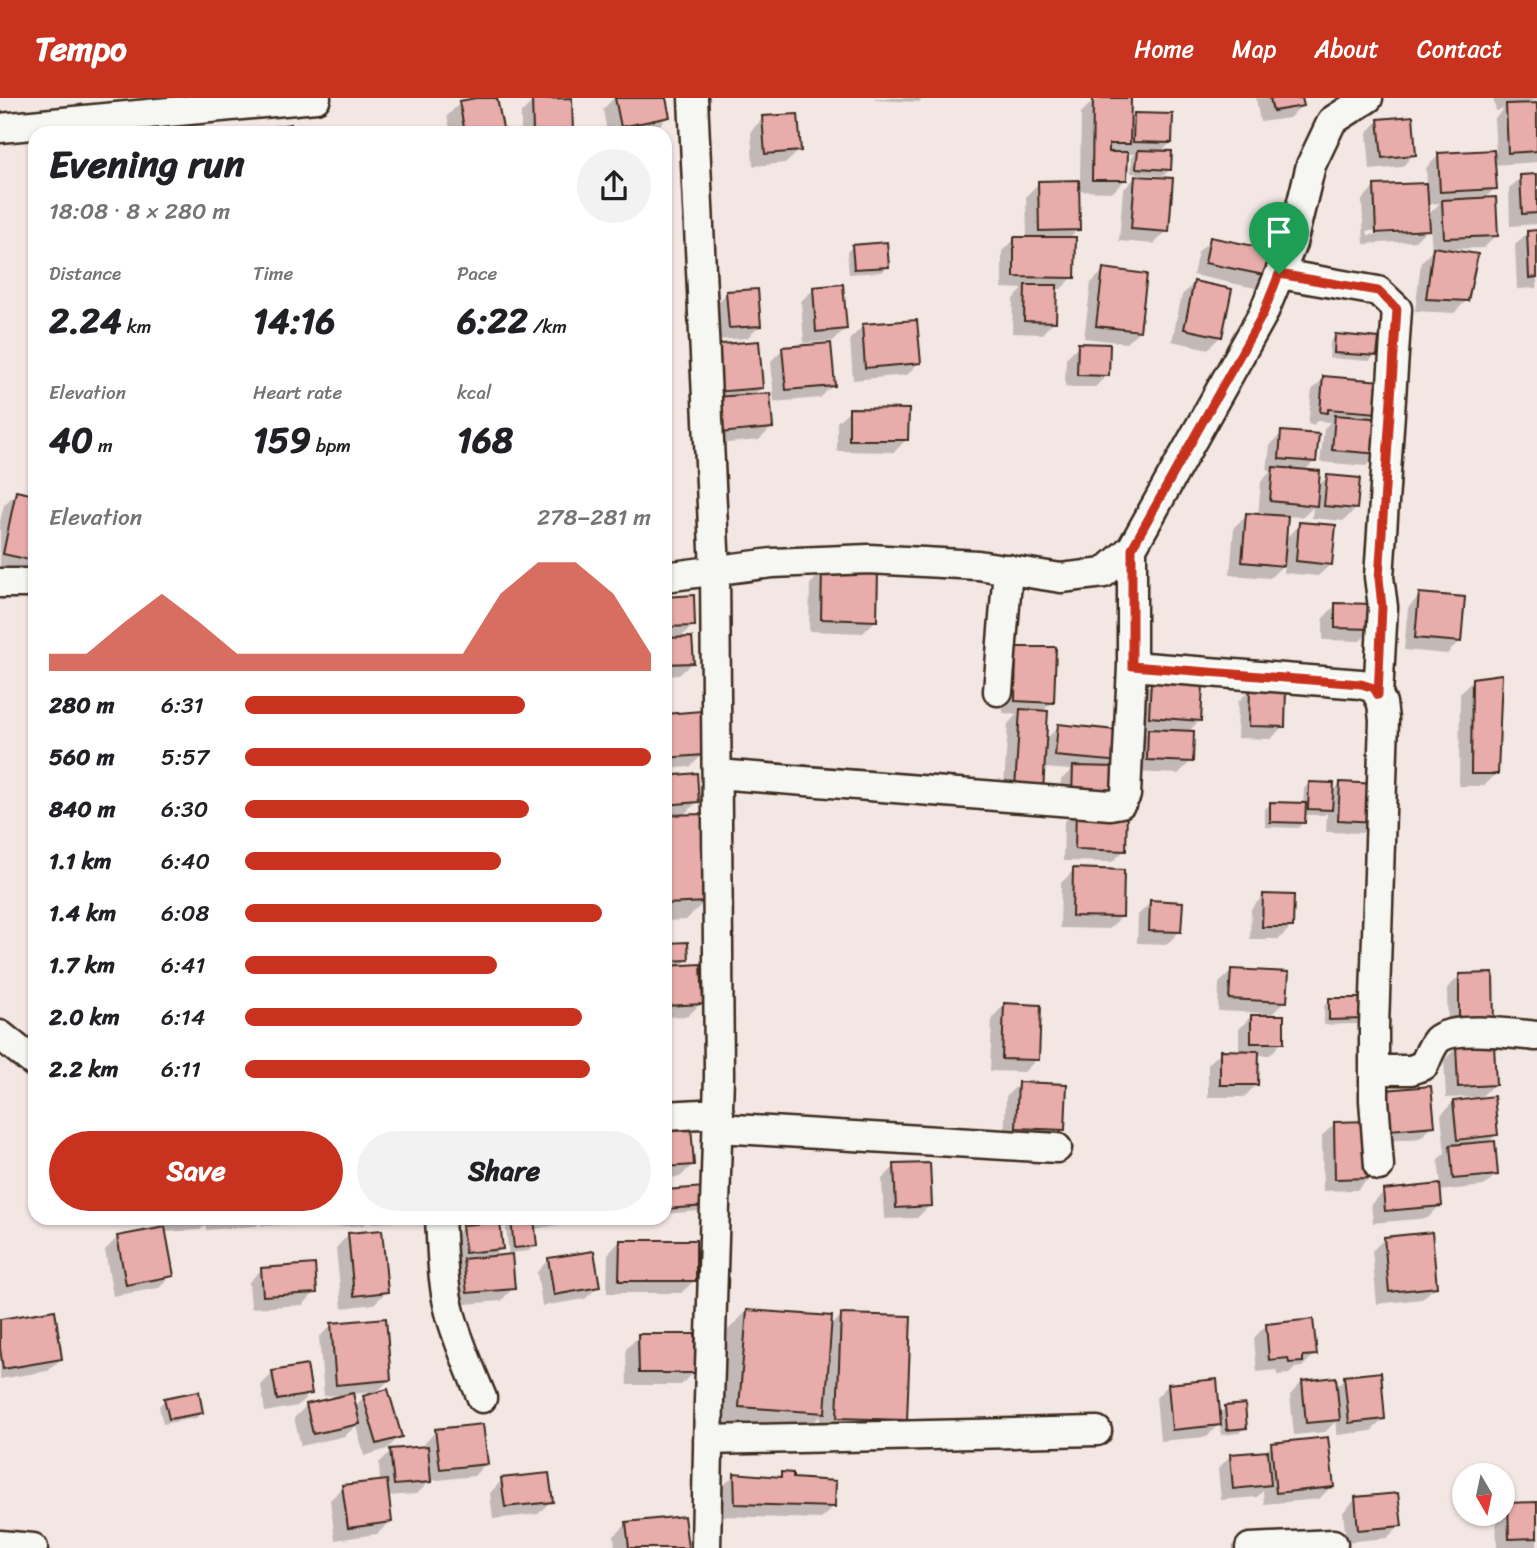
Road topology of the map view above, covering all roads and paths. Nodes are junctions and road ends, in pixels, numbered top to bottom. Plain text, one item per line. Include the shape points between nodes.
1 (316, 98) edge
2 (693, 98) edge
3 (1368, 98) edge
4 (0, 128) edge
5 (1279, 274) junction
6 (1132, 548) junction
7 (1008, 569) junction
8 (715, 570) junction
9 (672, 576) edge
10 (0, 583) edge
11 (28, 583) edge
12 (1132, 666) junction
13 (998, 691) dead end
14 (1378, 695) junction
15 (717, 774) junction
16 (1537, 1036) edge
17 (1374, 1070) junction
18 (672, 1117) edge
19 (718, 1120) junction
20 (1057, 1148) dead end
21 (1379, 1166) dead end
22 (440, 1225) edge
23 (482, 1398) dead end
24 (1097, 1431) dead end
25 (708, 1440) junction
26 (1333, 1544) dead end
27 (0, 1545) edge
28 (33, 1548) edge
29 (706, 1548) edge
30 (1250, 1548) edge

1 - 4 street
2 - 8 street
3 - 5 street via 1332,121 1311,165 1293,243
5 - 6 street via 1263,314
5 - 14 street via 1378,291 1397,309 1379,578
6 - 7 street via 1104,573 1061,578
6 - 12 street
7 - 8 street via 869,559
7 - 13 street
8 - 9 street
8 - 15 street
10 - 11 street
12 - 14 street via 1361,684 1374,688
12 - 15 street via 1126,795 1121,803
14 - 17 street via 1384,720
15 - 19 street
16 - 17 street via 1452,1033 1439,1038 1424,1065 1411,1070
17 - 21 street
18 - 19 street
19 - 20 street
19 - 25 street
22 - 23 street via 450,1314
24 - 25 street
25 - 29 street
26 - 30 street
27 - 28 street

